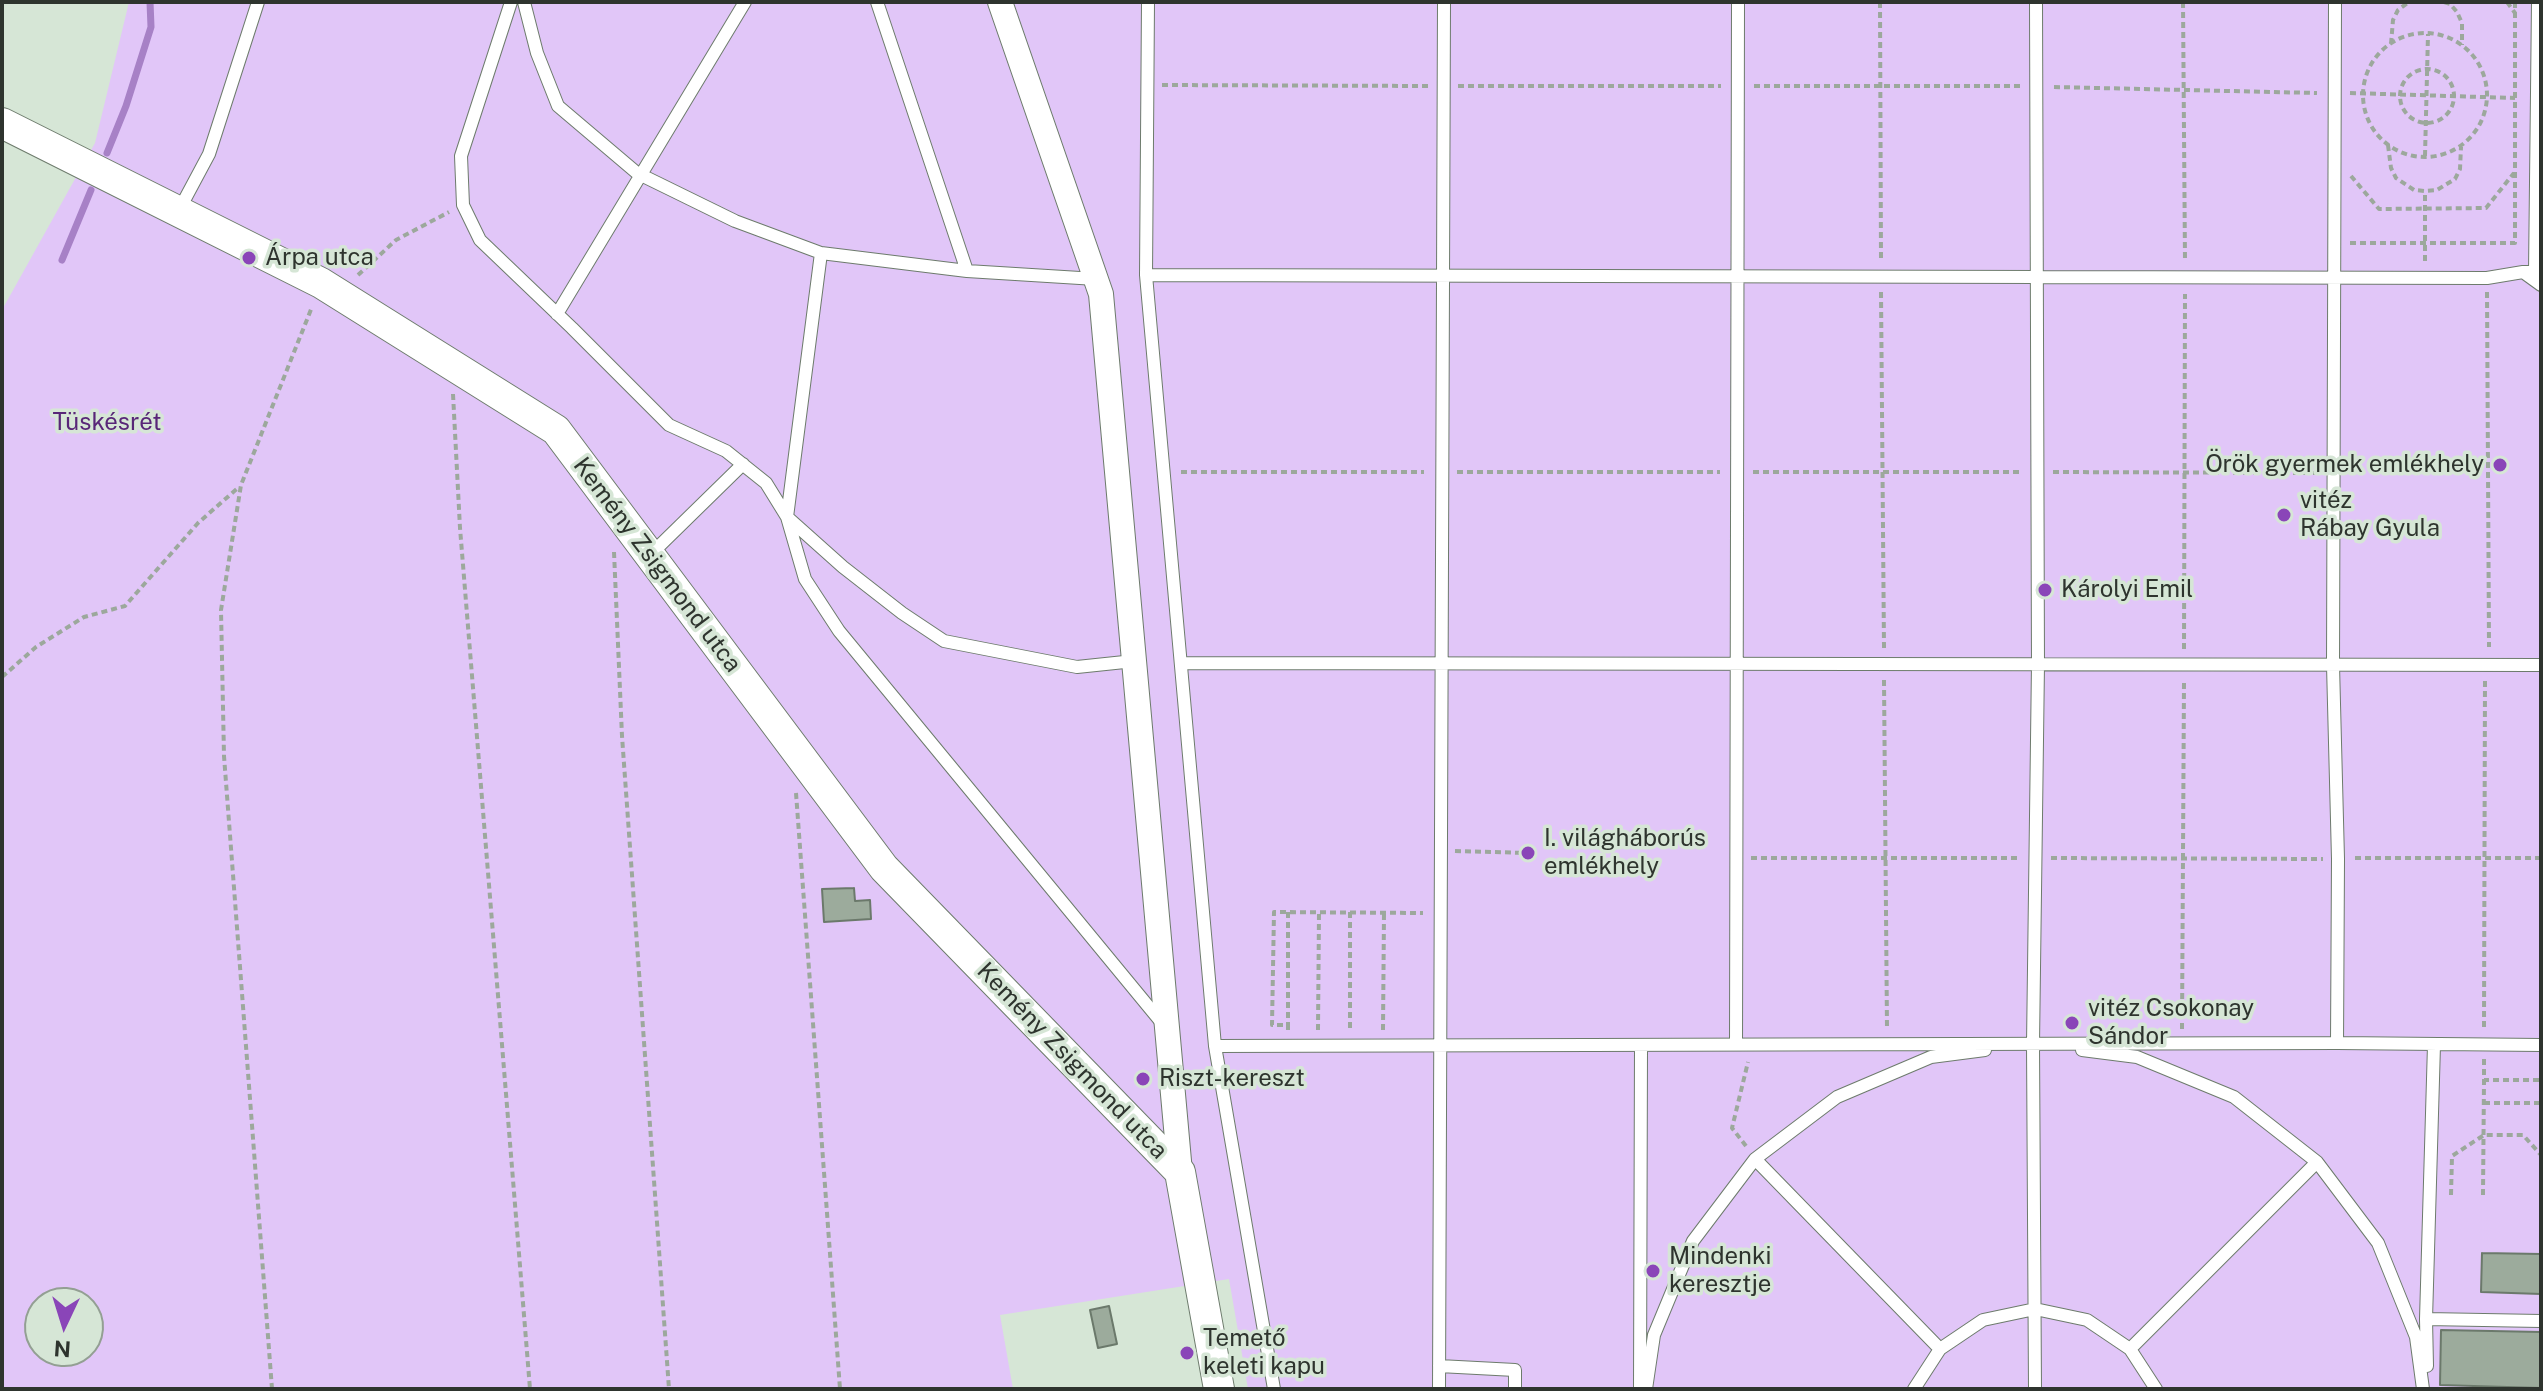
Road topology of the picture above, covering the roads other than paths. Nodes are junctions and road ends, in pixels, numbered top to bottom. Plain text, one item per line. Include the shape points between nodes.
1 (258, 2) edge
2 (511, 2) edge
3 (524, 2) edge
4 (745, 2) edge
5 (877, 2) edge
6 (1000, 2) edge
7 (1148, 2) edge
8 (1444, 2) edge
9 (1738, 2) edge
10 (2036, 2) edge
11 (2335, 2) edge
12 (2538, 2) edge
13 (2539, 90) edge
14 (2, 123) edge
15 (640, 175) junction
16 (178, 212) junction
17 (821, 253) junction
18 (967, 271) junction
19 (2533, 272) edge
20 (1146, 275) junction
21 (1441, 276) junction
22 (1739, 276) junction
23 (2035, 277) junction
24 (2336, 277) junction
25 (1096, 279) junction
26 (2541, 285) edge
27 (557, 314) junction
28 (743, 464) junction
29 (787, 517) junction
30 (650, 555) junction
31 (1134, 661) junction
32 (1181, 663) junction
33 (1441, 663) junction
34 (1737, 664) junction
35 (2038, 664) junction
36 (2333, 665) junction
37 (2541, 665) edge
38 (1167, 1028) junction
39 (2337, 1043) junction
40 (1736, 1044) junction
41 (2033, 1044) junction
42 (1440, 1045) junction
43 (2434, 1045) junction
44 (2541, 1045) edge
45 (1215, 1046) junction
46 (1641, 1046) junction
47 (1755, 1159) junction
48 (2317, 1162) junction
49 (1180, 1172) junction
50 (2035, 1309) junction
51 (2426, 1319) junction
52 (2541, 1321) edge
53 (1940, 1349) junction
54 (2130, 1349) junction
55 (1439, 1366) junction
56 (1219, 1389) edge
57 (1274, 1389) edge
58 (1439, 1389) edge
59 (1515, 1389) edge
60 (1640, 1389) edge
61 (1646, 1389) edge
62 (1914, 1389) edge
63 (2035, 1389) edge
64 (2156, 1389) edge
65 (2426, 1389) edge

1 - 16 lane via 209,154
2 - 27 lane via 461,156 463,205 480,240
3 - 15 lane via 558,106
4 - 15 lane
5 - 18 lane
6 - 25 street
7 - 20 lane
8 - 21 lane
9 - 22 lane
10 - 23 lane
11 - 24 lane
12 - 13 lane
13 - 19 lane
14 - 16 street, Kemény Zsigmond utca
15 - 17 lane via 735,221
15 - 27 lane
16 - 30 street, Kemény Zsigmond utca via 331,289 556,430
17 - 18 lane
17 - 29 lane
18 - 25 lane
19 - 24 lane via 2487,278
19 - 26 lane
20 - 21 lane
20 - 32 lane
21 - 22 lane
21 - 33 lane
22 - 23 lane
22 - 34 lane
23 - 24 lane
23 - 35 lane
24 - 36 lane
25 - 31 street
27 - 28 lane via 669,425
28 - 29 lane via 766,483
28 - 30 lane
29 - 31 lane via 843,567 944,641 1077,667
29 - 38 lane via 805,579 839,631
30 - 49 street, Kemény Zsigmond utca via 884,868
31 - 38 street
32 - 33 lane
32 - 45 lane
33 - 34 lane
33 - 42 lane
34 - 35 lane
34 - 40 lane
35 - 36 lane
35 - 41 lane
36 - 37 lane
36 - 39 lane
38 - 49 street
39 - 41 lane
39 - 43 lane
40 - 41 lane
40 - 46 lane
41 - 47 lane via 1931,1057 1837,1097
41 - 48 lane via 2137,1057 2179,1074 2234,1097
41 - 50 lane
42 - 45 lane
42 - 46 lane
42 - 55 lane
43 - 44 lane
43 - 51 lane
45 - 57 lane
46 - 60 lane
47 - 53 lane
47 - 61 lane via 1693,1241 1654,1335
48 - 54 lane
48 - 65 lane via 2378,1243 2416,1337
49 - 56 street
50 - 53 lane via 1983,1320
50 - 54 lane via 2087,1320
50 - 63 lane
51 - 52 lane
51 - 65 lane
53 - 62 lane
54 - 64 lane
55 - 58 lane
55 - 59 lane via 1515,1370

